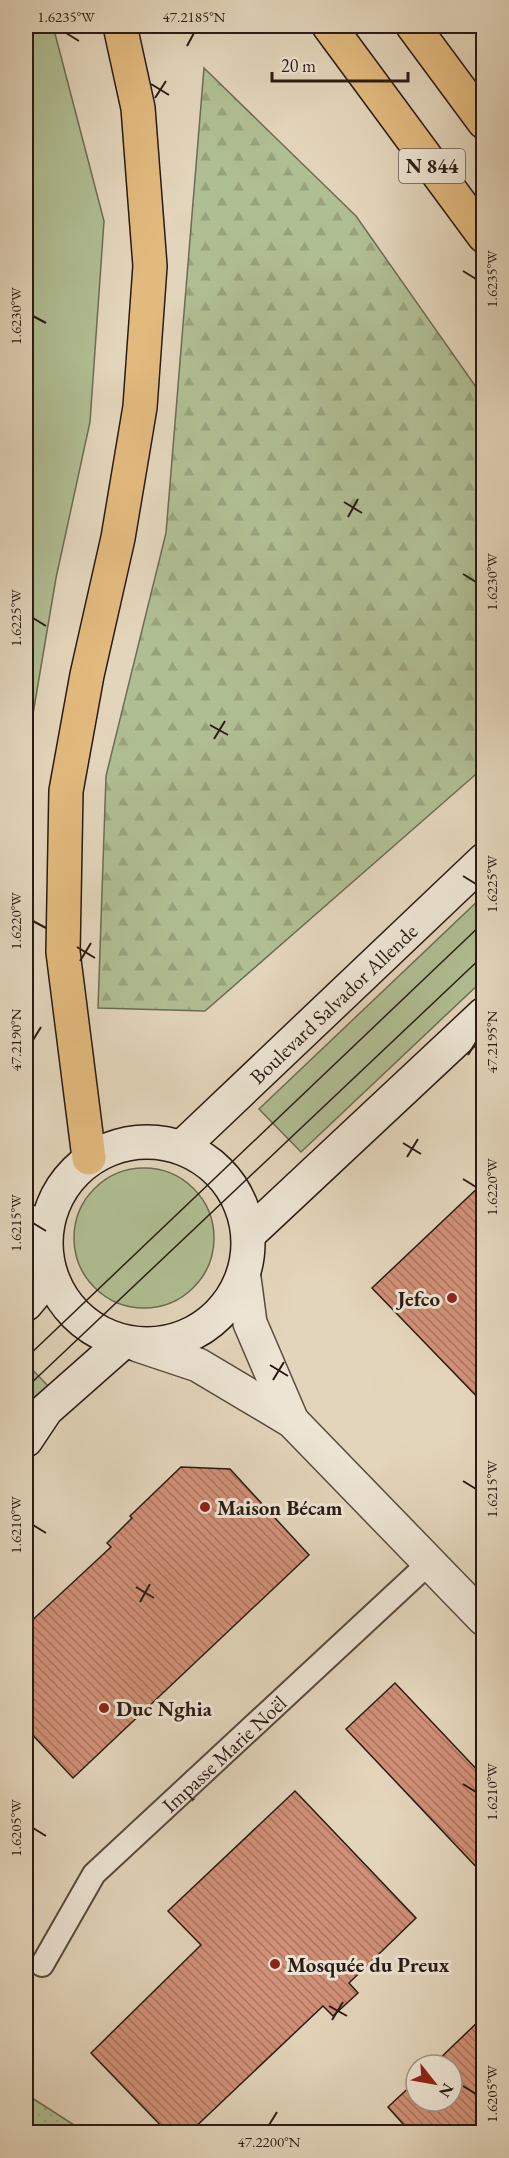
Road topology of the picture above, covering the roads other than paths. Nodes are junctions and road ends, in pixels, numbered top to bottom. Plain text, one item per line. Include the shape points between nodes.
1 (120, 26) edge
2 (329, 26) edge
3 (413, 26) edge
4 (483, 122) edge
5 (483, 236) edge
6 (483, 860) edge
7 (483, 1014) edge
8 (183, 1146) junction
9 (89, 1158) junction
10 (37, 1218) edge
11 (249, 1234) junction
12 (50, 1275) junction
13 (244, 1278) junction
14 (26, 1304) edge
15 (131, 1343) junction
16 (292, 1421) junction
17 (26, 1440) edge
18 (430, 1562) junction
19 (483, 1619) edge
20 (42, 1965) dead end

1 - 9 highway via 138,108 150,266 140,407 66,791 63,952
2 - 5 highway, N 844
3 - 4 highway
6 - 8 street, Boulevard Salvador Allende
7 - 11 street
8 - 9 street via 136,1140
8 - 11 street via 221,1172 235,1190
9 - 10 street
10 - 12 street
11 - 13 street
12 - 14 street
12 - 15 street via 73,1313 90,1327
13 - 15 street via 229,1304 204,1327 172,1342
13 - 16 street via 249,1323
15 - 16 street via 198,1365
15 - 17 street via 46,1410
16 - 18 street
18 - 19 street
18 - 20 lane, Impasse Marie Noël via 94,1874

